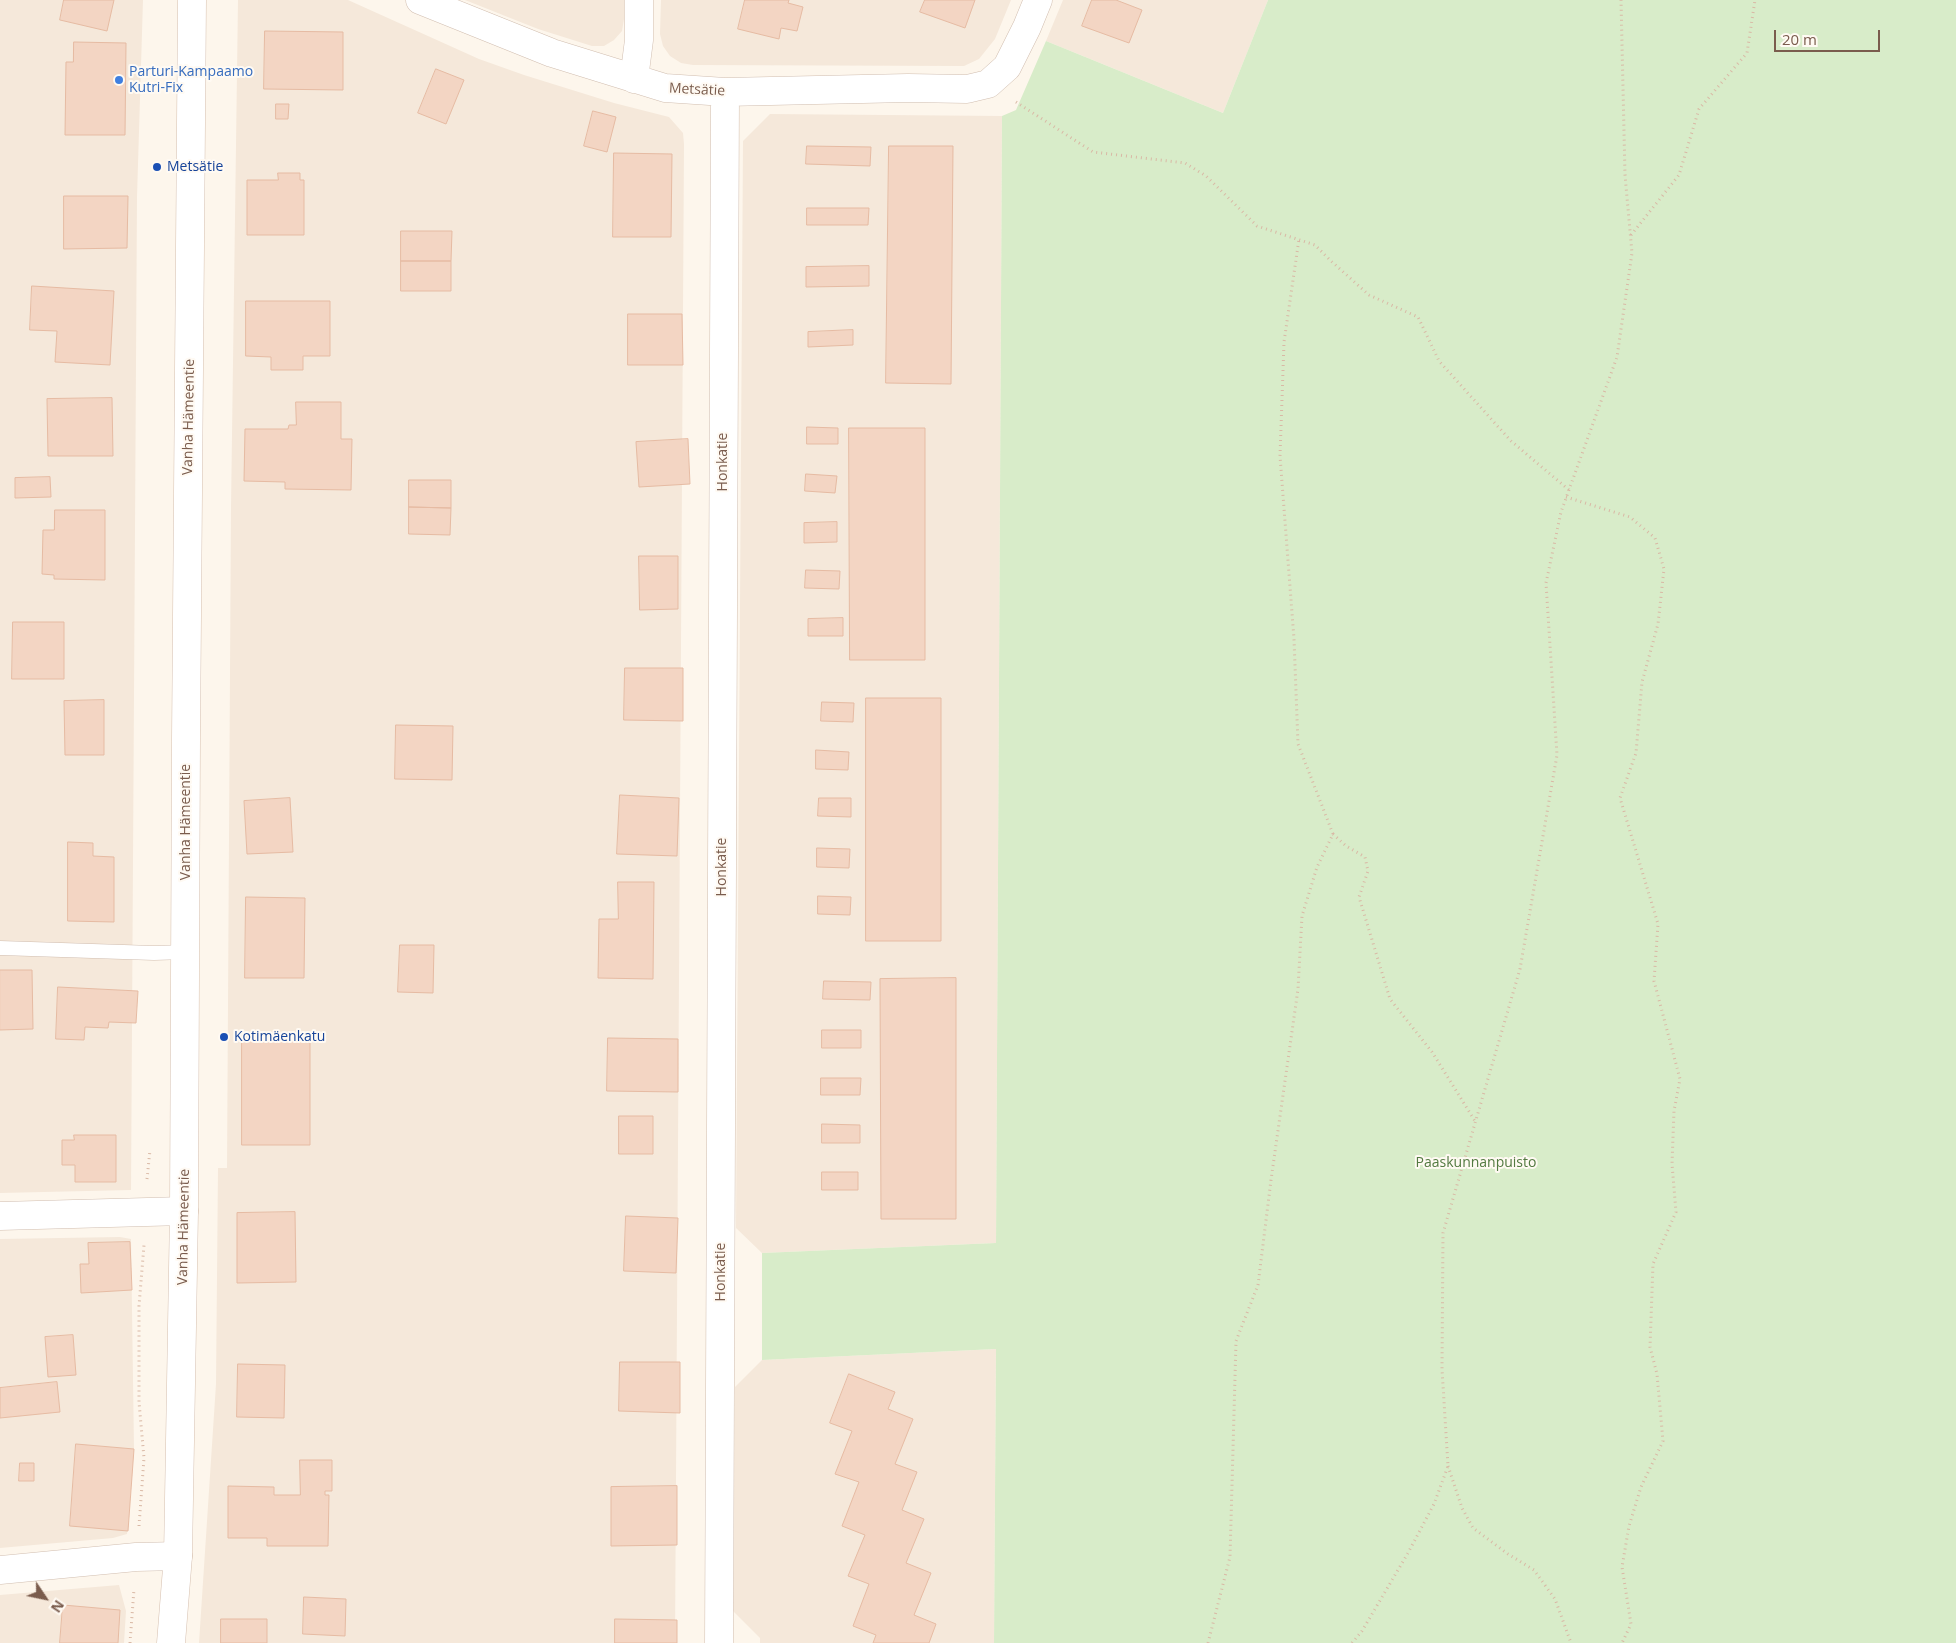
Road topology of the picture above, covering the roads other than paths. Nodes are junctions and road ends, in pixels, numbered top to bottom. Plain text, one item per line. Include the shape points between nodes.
1 (192, 0) edge
2 (420, 0) edge
3 (639, 0) edge
4 (1038, 0) edge
5 (634, 78) junction
6 (725, 92) junction
7 (0, 948) edge
8 (186, 952) junction
9 (184, 1211) junction
10 (0, 1216) edge
11 (178, 1556) junction
12 (0, 1570) edge
13 (171, 1643) edge
14 (719, 1643) edge

1 - 8 street, Vanha Hämeentie
2 - 5 street, Metsätie via 552,53
3 - 5 street via 639,40
4 - 6 street, Metsätie via 1007,67 988,84 967,89
5 - 6 street, Metsätie via 665,88
6 - 14 street, Honkatie
7 - 8 lane
8 - 9 street, Vanha Hämeentie
9 - 10 street
9 - 11 street, Vanha Hämeentie
11 - 12 street
11 - 13 street, Vanha Hämeentie

